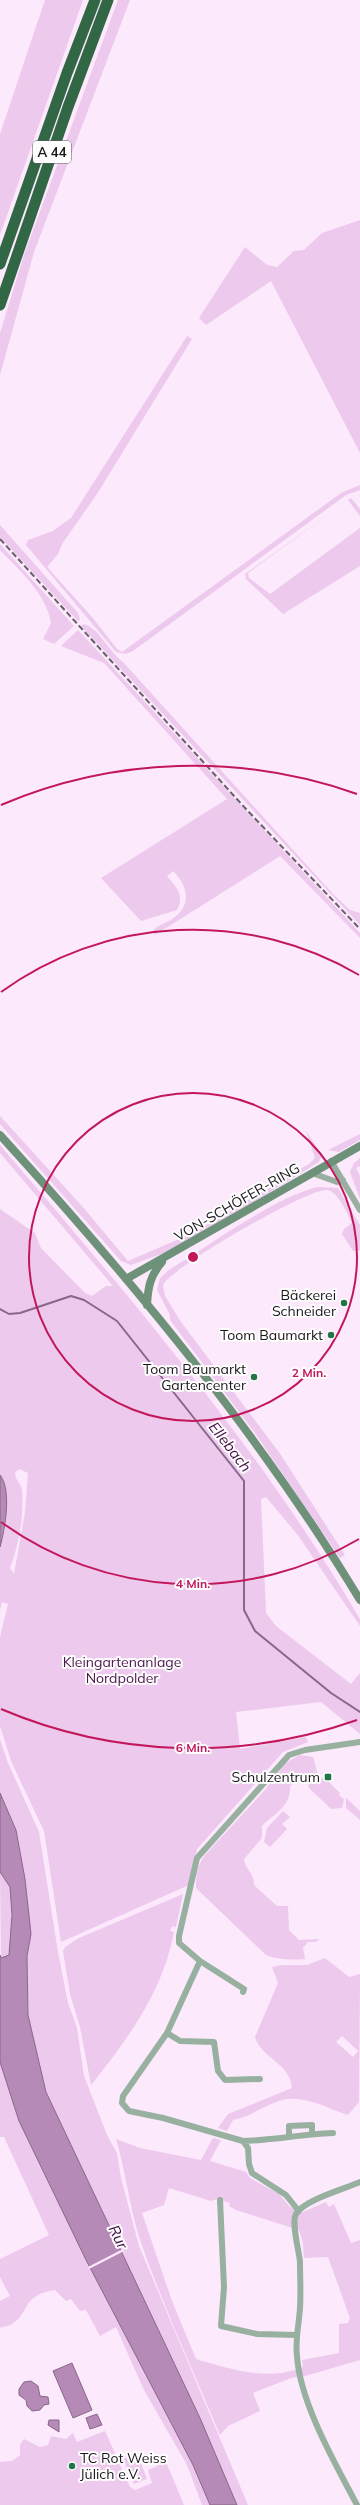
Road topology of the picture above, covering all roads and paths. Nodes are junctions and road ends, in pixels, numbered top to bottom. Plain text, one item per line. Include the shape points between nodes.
1 (95, 0) edge
2 (108, 0) edge
3 (0, 264) edge
4 (0, 305) edge
5 (0, 1135) edge
6 (360, 1146) edge
7 (331, 1161) junction
8 (312, 1173) junction
9 (343, 1180) junction
10 (360, 1210) edge
11 (165, 1259) junction
12 (126, 1280) junction
13 (147, 1305) junction
14 (360, 1600) edge
15 (360, 1742) edge
16 (200, 1961) junction
17 (243, 1992) dead end
18 (167, 2032) junction
19 (260, 2079) dead end
20 (312, 2133) junction
21 (333, 2133) dead end
22 (289, 2136) junction
23 (243, 2141) junction
24 (360, 2182) edge
25 (220, 2200) dead end
26 (298, 2210) junction
27 (296, 2335) junction
28 (357, 2505) edge

1 - 3 highway, A 44
2 - 4 highway, A 44
5 - 12 main road
6 - 7 main road, VON-SCHÖFER-RING
7 - 8 main road, VON-SCHÖFER-RING
7 - 9 street
8 - 9 street via 337,1182
8 - 11 main road, VON-SCHÖFER-RING
9 - 10 street
11 - 12 main road, VON-SCHÖFER-RING
11 - 13 main road via 152,1273
12 - 13 main road
13 - 14 main road via 201,1371 283,1484
15 - 16 street via 305,1750 289,1755 197,1858 178,1940 182,1947
16 - 17 street via 244,1989
16 - 18 street
18 - 19 street via 180,2041 214,2042 218,2071 225,2080
18 - 23 street via 123,2096 122,2103 125,2108
20 - 21 street
20 - 22 street via 309,2136
20 - 22 street via 312,2125 289,2126
22 - 23 street via 280,2140
23 - 26 street via 248,2148 252,2173 286,2194
24 - 26 street via 304,2205
25 - 27 street via 224,2287 221,2326 257,2334
26 - 27 street via 294,2222 300,2257 300,2309
27 - 28 street via 299,2370 305,2394 328,2450

